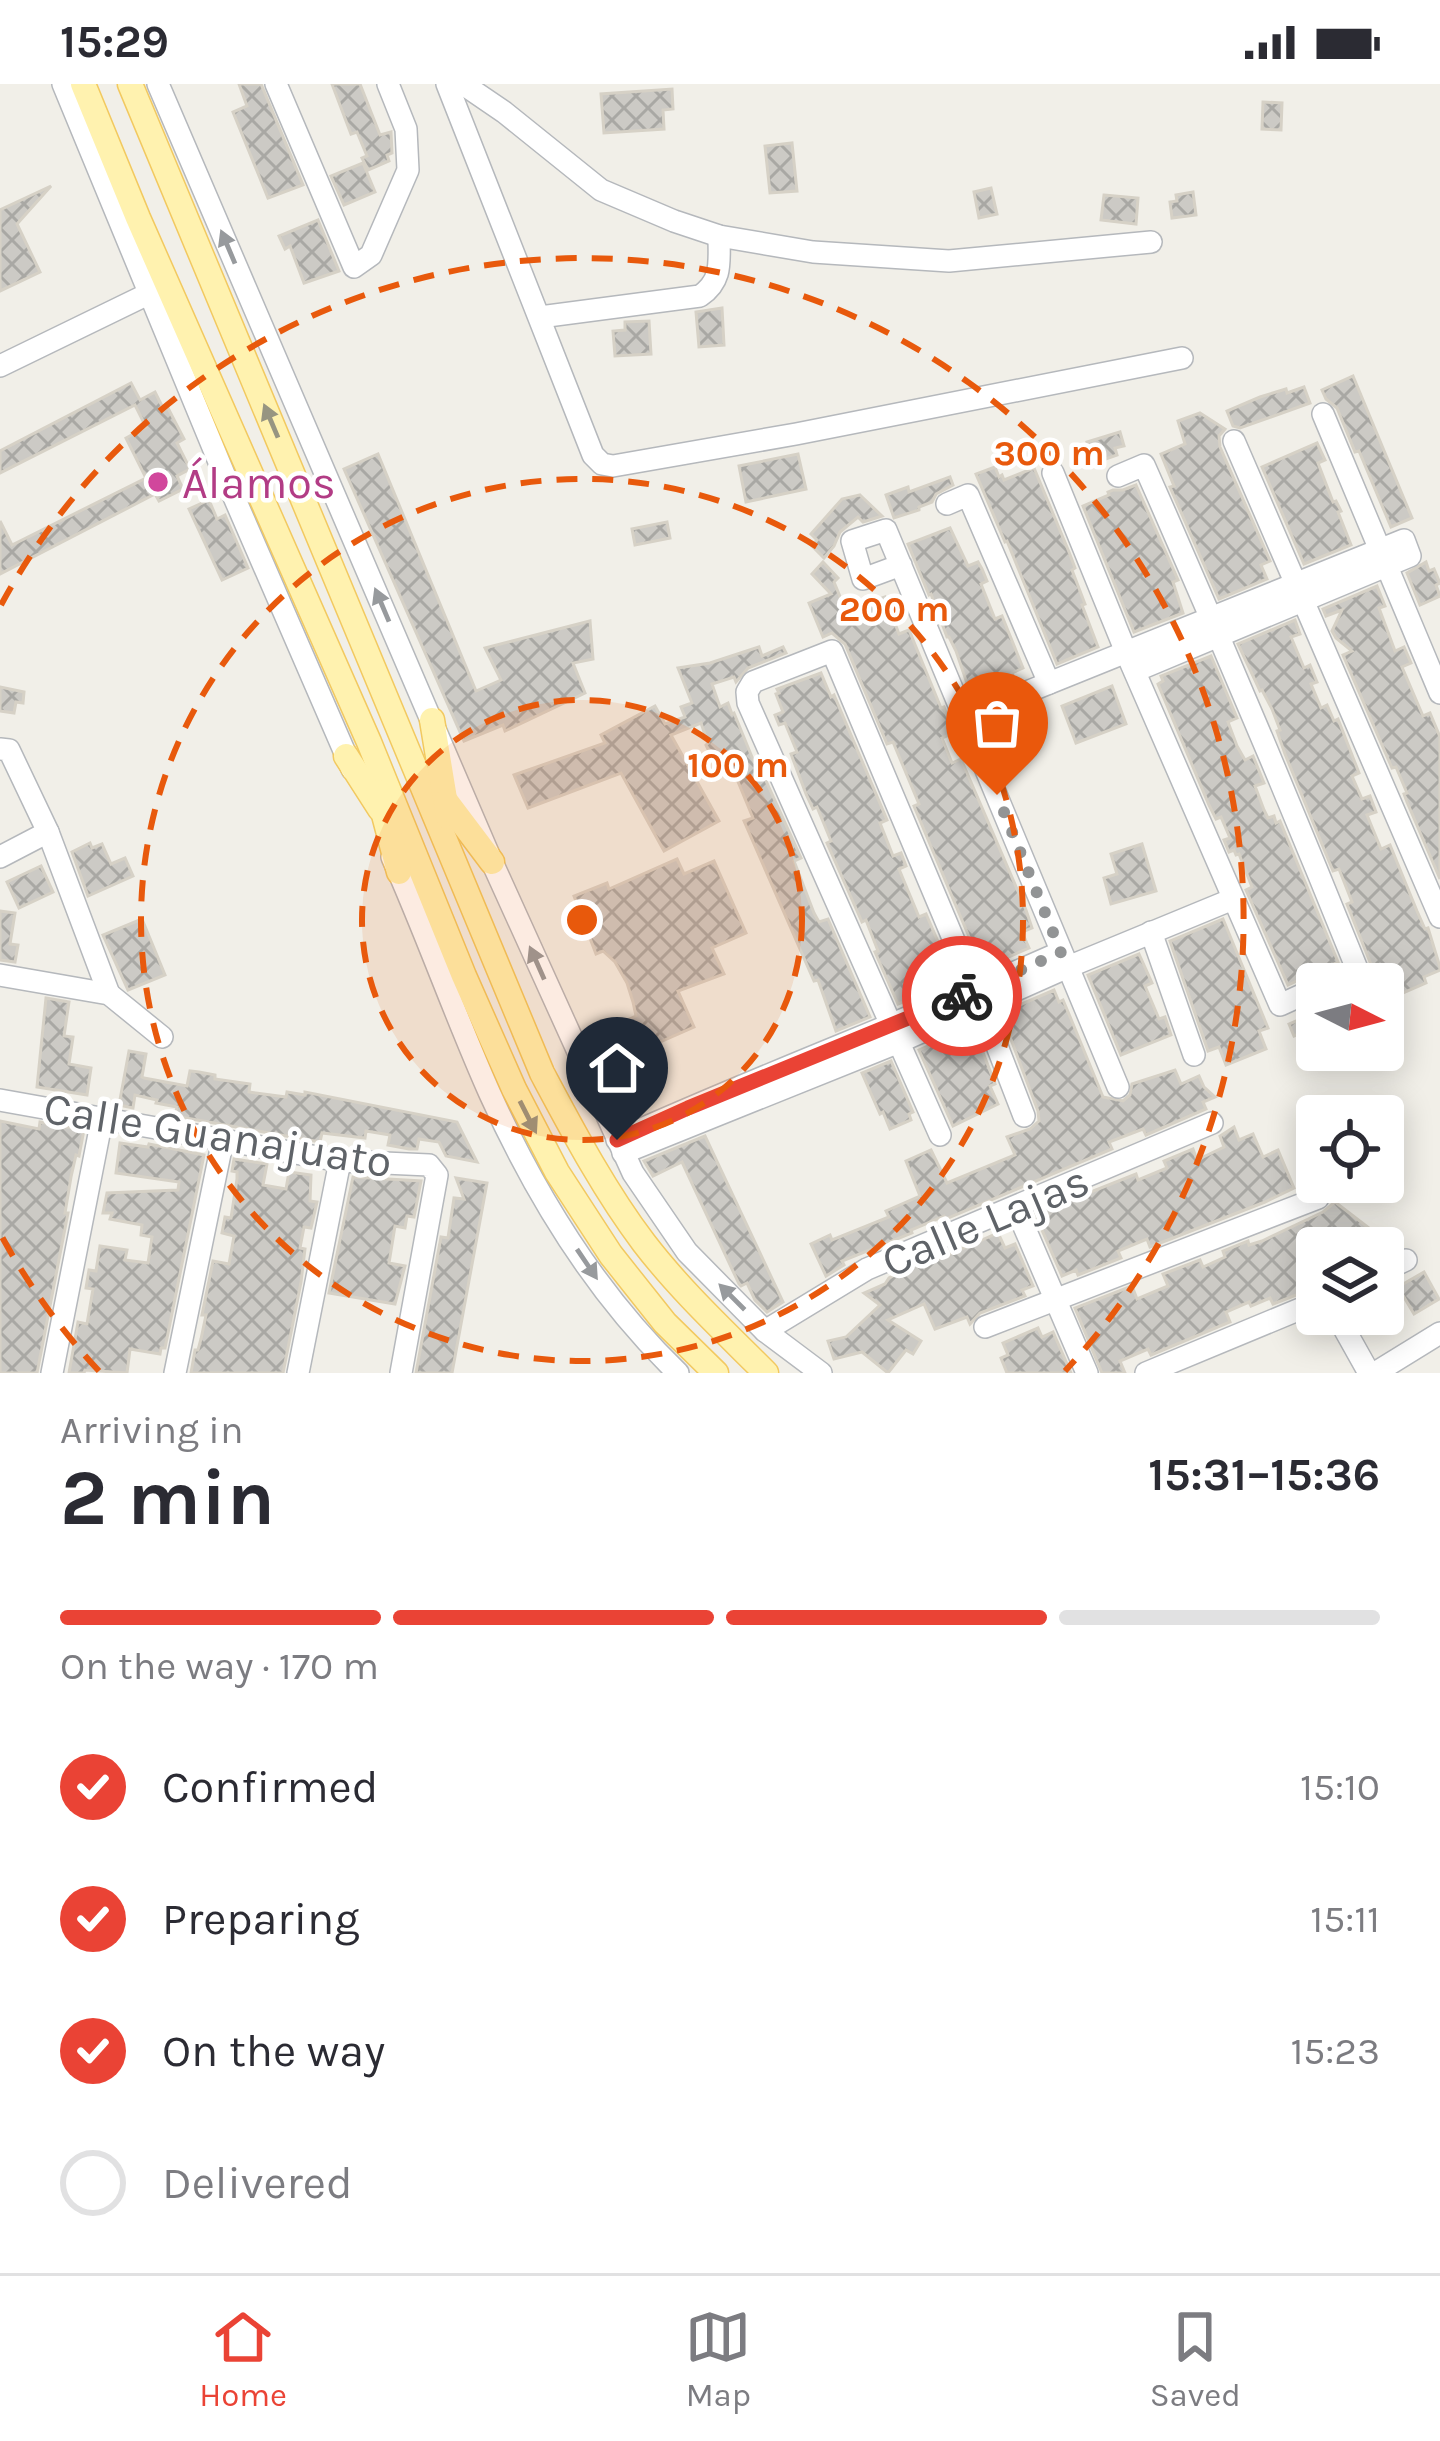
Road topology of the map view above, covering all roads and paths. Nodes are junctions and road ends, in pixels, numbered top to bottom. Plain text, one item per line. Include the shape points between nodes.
1 (63, 84) edge
2 (82, 84) edge
3 (130, 84) edge
4 (158, 84) edge
5 (276, 84) edge
6 (388, 84) edge
7 (448, 84) edge
8 (463, 84) edge
9 (719, 236) junction
10 (1151, 242) dead end
11 (152, 303) junction
12 (541, 317) junction
13 (1182, 358) dead end
14 (0, 366) edge
15 (1323, 414) dead end
16 (1234, 441) dead end
17 (1052, 472) dead end
18 (1118, 476) dead end
19 (958, 499) dead end
20 (1383, 558) junction
21 (901, 565) dead end
22 (1298, 593) junction
23 (1216, 627) junction
24 (1130, 661) junction
25 (1049, 683) junction
26 (1440, 693) edge
27 (965, 717) junction
28 (432, 720) junction
29 (369, 742) junction
30 (8, 744) edge
31 (346, 756) junction
32 (411, 756) junction
33 (445, 800) junction
34 (381, 810) junction
35 (48, 832) junction
36 (0, 856) edge
37 (455, 860) junction
38 (492, 862) junction
39 (409, 866) junction
40 (1233, 899) junction
41 (1440, 917) edge
42 (1151, 932) junction
43 (1065, 959) junction
44 (1356, 963) edge
45 (0, 975) edge
46 (109, 994) junction
47 (978, 998) junction
48 (1296, 998) edge
49 (895, 1034) junction
50 (162, 1037) dead end
51 (1194, 1055) dead end
52 (1118, 1087) dead end
53 (0, 1100) edge
54 (1024, 1116) dead end
55 (102, 1119) junction
56 (1212, 1123) dead end
57 (940, 1135) dead end
58 (223, 1139) junction
59 (620, 1147) junction
60 (340, 1161) junction
61 (1305, 1203) edge
62 (1016, 1208) junction
63 (1055, 1299) junction
64 (1296, 1311) edge
65 (986, 1327) dead end
66 (765, 1331) junction
67 (1440, 1334) edge
68 (1349, 1335) edge
69 (52, 1373) edge
70 (175, 1373) edge
71 (298, 1373) edge
72 (401, 1373) edge
73 (678, 1373) edge
74 (716, 1373) edge
75 (766, 1373) edge
76 (820, 1373) edge
77 (1087, 1373) edge
78 (1146, 1373) edge
79 (1372, 1373) edge

1 - 11 street
2 - 29 main road
32 -> 3 main road
28 -> 4 street
5 - 6 street via 354,267 370,255 408,170 406,129
7 - 12 street
8 - 9 street via 601,190
9 - 10 street via 949,261
9 - 12 street via 719,268 700,296
11 - 14 street via 120,309
11 - 31 street
12 - 13 street via 593,455 613,466
15 - 20 street
16 - 22 street
17 - 24 street
18 - 23 street via 1144,466
19 - 25 street
20 - 22 street
20 - 26 street
21 - 27 street
22 - 23 street
22 - 41 street
23 - 24 street
23 - 44 street
24 - 25 street
24 - 40 street
25 - 27 street
27 - 43 street
28 - 33 main road
28 - 38 street
29 - 34 main road
29 - 39 main road
30 - 35 street
31 - 34 main road
31 - 39 street
32 - 33 main road
32 - 37 main road
33 - 37 main road
33 - 38 main road
34 - 39 main road
35 - 36 street
35 - 46 street
37 - 75 main road via 542,1073 583,1149 643,1241
59 -> 38 street
39 -> 73 street via 490,1094 530,1175 590,1270
39 -> 74 main road via 557,1172 610,1255
40 - 42 street
40 - 48 street via 1280,1005
42 - 43 street
42 - 51 street
43 - 47 street
43 - 52 street
45 - 46 street
46 - 50 street
47 - 49 street
47 - 49 street via 832,651 753,682 748,703
47 - 54 street
49 - 57 street
49 - 59 street
53 - 55 street, Calle Guanajuato
55 - 58 street, Calle Guanajuato
55 - 69 street
56 - 62 street, Calle Lajas
58 - 60 street, Calle Guanajuato
58 - 70 street
66 -> 59 street via 687,1252
60 - 71 street
60 - 72 street, Calle Guanajuato via 429,1165 437,1175
61 - 63 street
62 - 63 street
62 - 66 street, Calle Lajas via 867,1269
63 - 65 street
63 - 77 street
64 - 78 street
66 - 76 street
67 - 79 street
68 - 79 street

